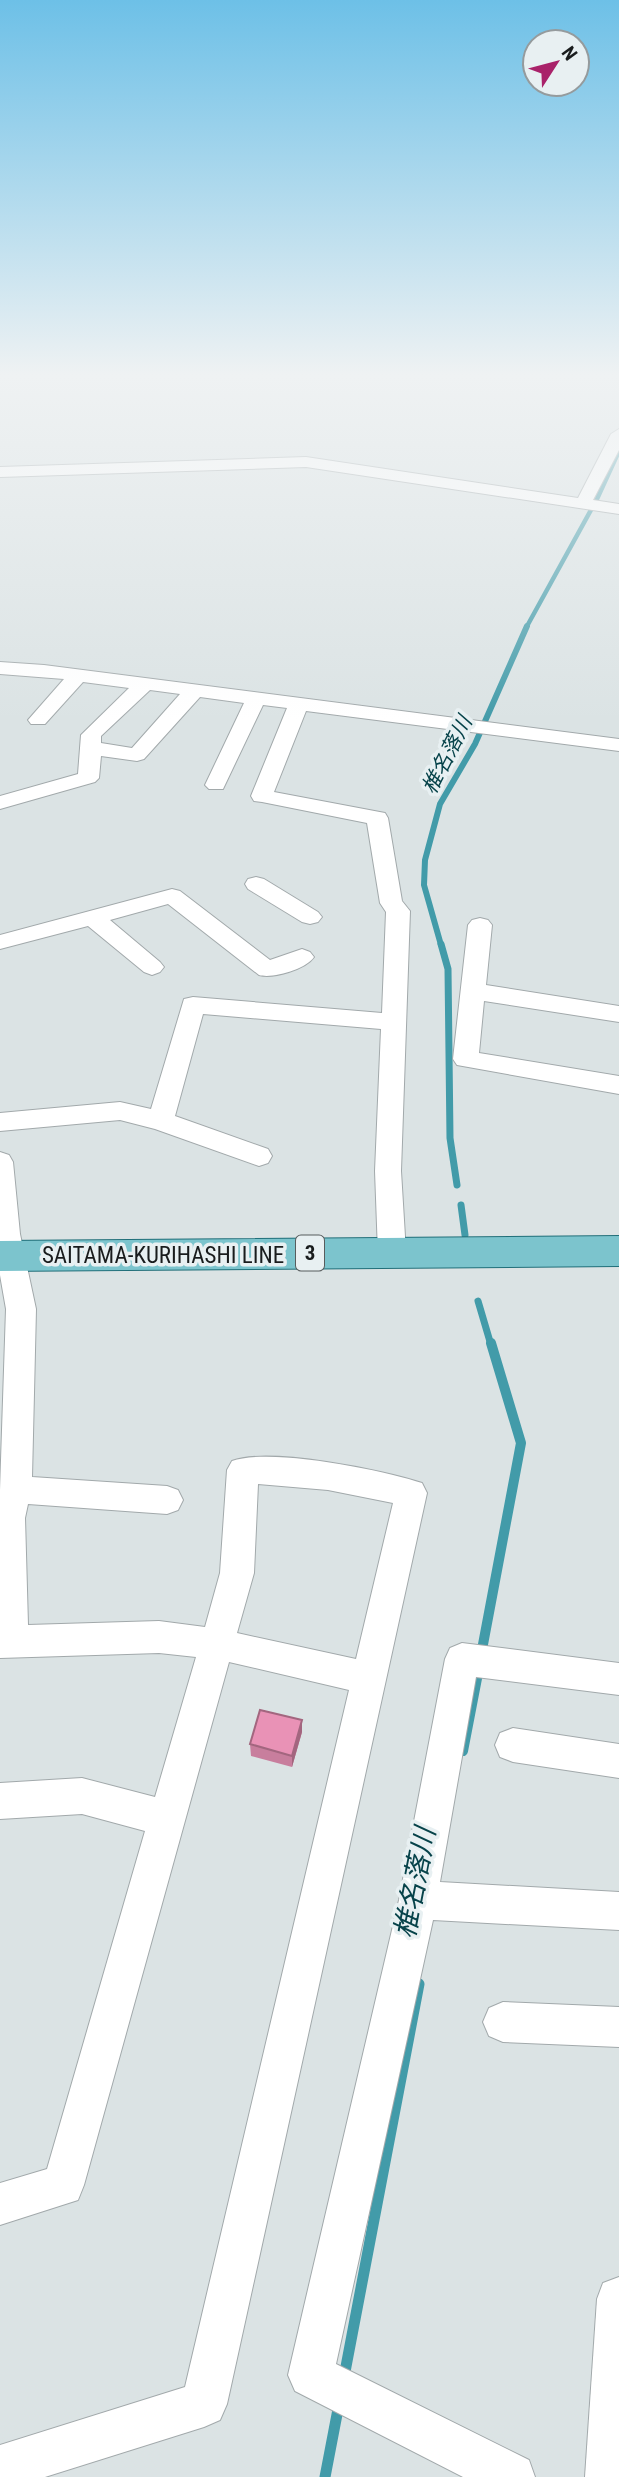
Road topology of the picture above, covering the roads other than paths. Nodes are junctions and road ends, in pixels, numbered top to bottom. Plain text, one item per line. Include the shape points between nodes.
1 (488, 490) edge
2 (590, 490) edge
3 (583, 504) junction
4 (619, 509) edge
5 (0, 668) edge
6 (78, 676) junction
7 (145, 684) junction
8 (195, 690) junction
9 (256, 698) junction
10 (299, 704) junction
11 (38, 720) dead end
12 (619, 745) edge
13 (91, 748) junction
14 (216, 785) dead end
15 (0, 803) edge
16 (256, 884) dead end
17 (310, 917) dead end
18 (93, 918) junction
19 (481, 925) dead end
20 (0, 942) edge
21 (302, 957) dead end
22 (152, 967) dead end
23 (473, 991) junction
24 (619, 1014) edge
25 (394, 1022) junction
26 (619, 1085) edge
27 (161, 1121) junction
28 (0, 1122) edge
29 (259, 1156) dead end
30 (0, 1162) edge
31 (619, 1251) edge
32 (392, 1253) junction
33 (6, 1266) edge
34 (619, 1277) edge
35 (167, 1500) dead end
36 (8, 1508) edge
37 (6, 1641) edge
38 (218, 1644) junction
39 (368, 1678) junction
40 (619, 1679) edge
41 (513, 1745) dead end
42 (619, 1761) edge
43 (0, 1801) edge
44 (169, 1819) junction
45 (418, 1900) junction
46 (619, 1911) edge
47 (503, 2022) dead end
48 (619, 2027) edge
49 (0, 2204) edge
50 (619, 2299) edge
51 (0, 2468) edge
52 (487, 2471) edge
53 (607, 2477) edge

1 - 3 street
2 - 3 street
3 - 4 street
5 - 6 street
6 - 7 street
6 - 11 street
7 - 8 street
7 - 13 street via 91,735
8 - 9 street
8 - 13 street via 137,755
9 - 10 street
9 - 14 street
10 - 12 street
10 - 25 street via 262,796 377,818 391,903 398,911
13 - 15 street via 88,778
16 - 17 street
18 - 20 street
18 - 21 street via 172,896 267,970
18 - 22 street
19 - 23 street
23 - 24 street
23 - 26 street via 466,1059
25 - 27 street via 193,1005
25 - 32 street via 388,1171
27 - 28 street via 120,1111
27 - 29 street
30 - 33 street
31 - 32 main road, SAITAMA-KURIHASHI LINE / 3
32 - 33 main road, SAITAMA-KURIHASHI LINE / 3
33 - 34 main road, SAITAMA-KURIHASHI LINE / 3
33 - 36 street via 21,1309
35 - 36 street
36 - 37 street
37 - 38 street via 159,1637
38 - 39 street
38 - 39 street via 237,1573 243,1470 285,1470 411,1493
38 - 44 street
39 - 51 street via 205,2404
40 - 45 street via 462,1659
41 - 42 street
43 - 44 street via 82,1796
44 - 49 street via 63,2185
45 - 46 street
45 - 52 street via 311,2375
47 - 48 street
50 - 53 street

